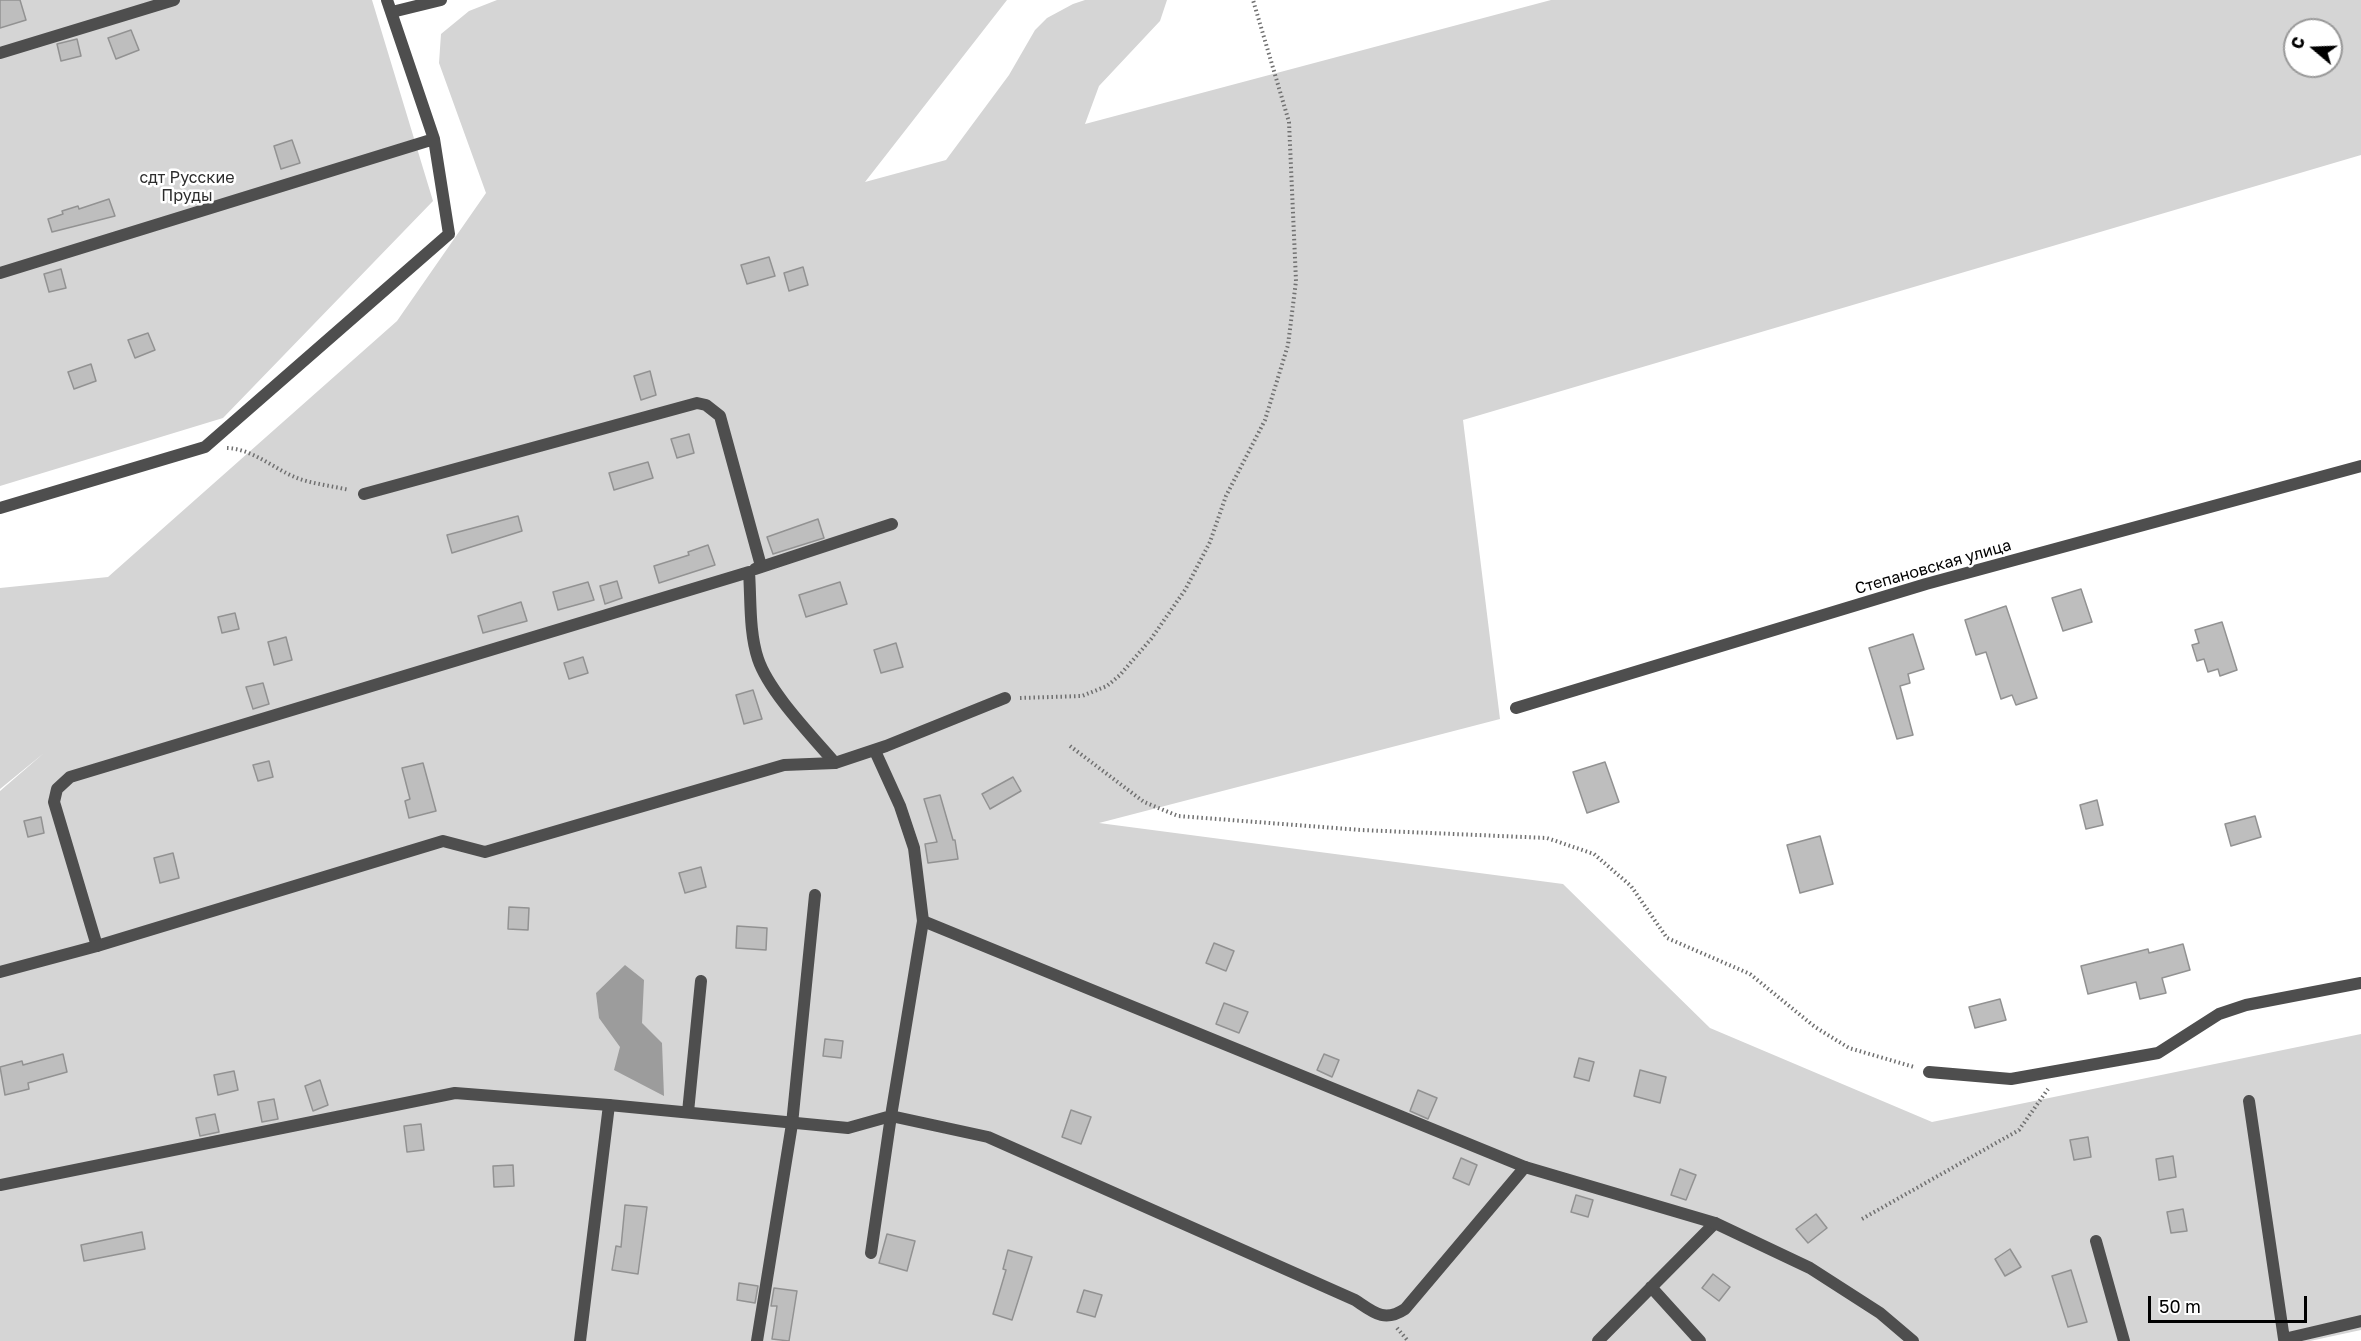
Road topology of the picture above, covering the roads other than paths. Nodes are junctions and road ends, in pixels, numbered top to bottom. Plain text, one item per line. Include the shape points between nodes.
1 (174, 0) edge
2 (441, 0) edge
3 (389, 6) edge
4 (0, 53) edge
5 (434, 139) junction
6 (0, 273) edge
7 (2361, 466) edge
8 (364, 494) road end
9 (0, 508) edge
10 (891, 524) dead end
11 (761, 566) junction
12 (749, 572) junction
13 (1005, 698) road end
14 (1516, 708) dead end
15 (875, 751) junction
16 (835, 763) junction
17 (815, 895) dead end
18 (923, 921) junction
19 (98, 946) junction
20 (0, 972) edge
21 (701, 981) dead end
22 (2361, 982) edge
23 (1929, 1072) road end
24 (2250, 1101) dead end
25 (609, 1104) junction
26 (687, 1112) junction
27 (891, 1116) junction
28 (792, 1124) junction
29 (1525, 1167) junction
30 (0, 1185) edge
31 (1715, 1223) junction
32 (2096, 1241) dead end
33 (871, 1253) dead end
34 (1651, 1287) junction
35 (2361, 1322) edge
36 (580, 1341) edge
37 (757, 1341) edge
38 (1598, 1341) edge
39 (1700, 1341) edge
40 (1913, 1341) edge
41 (2124, 1341) edge

1 - 4 street
2 - 3 street
3 - 5 street
5 - 6 street
5 - 9 street via 449,234 205,447
7 - 14 street, Степановская улица via 1926,584
8 - 11 street via 697,403 720,416
10 - 11 street
11 - 12 street
12 - 16 street via 758,661 774,690
12 - 19 street via 70,777 57,789 54,802
13 - 15 street
15 - 16 street
15 - 18 street via 915,848
16 - 19 street via 784,765 485,852 443,841
17 - 28 street
18 - 27 street
18 - 29 street
19 - 20 street
21 - 26 street
22 - 23 street via 2219,1014 2158,1053 2011,1079
24 - 35 street via 2284,1339
25 - 26 street
25 - 30 street via 455,1093
25 - 36 street
26 - 28 street
27 - 28 street via 848,1128
27 - 29 street via 988,1137 1355,1300 1385,1317 1396,1316 1405,1309
27 - 33 street
28 - 37 street
29 - 31 street
31 - 34 street
31 - 40 street via 1810,1268 1880,1313
32 - 41 street
34 - 38 street
34 - 39 street

